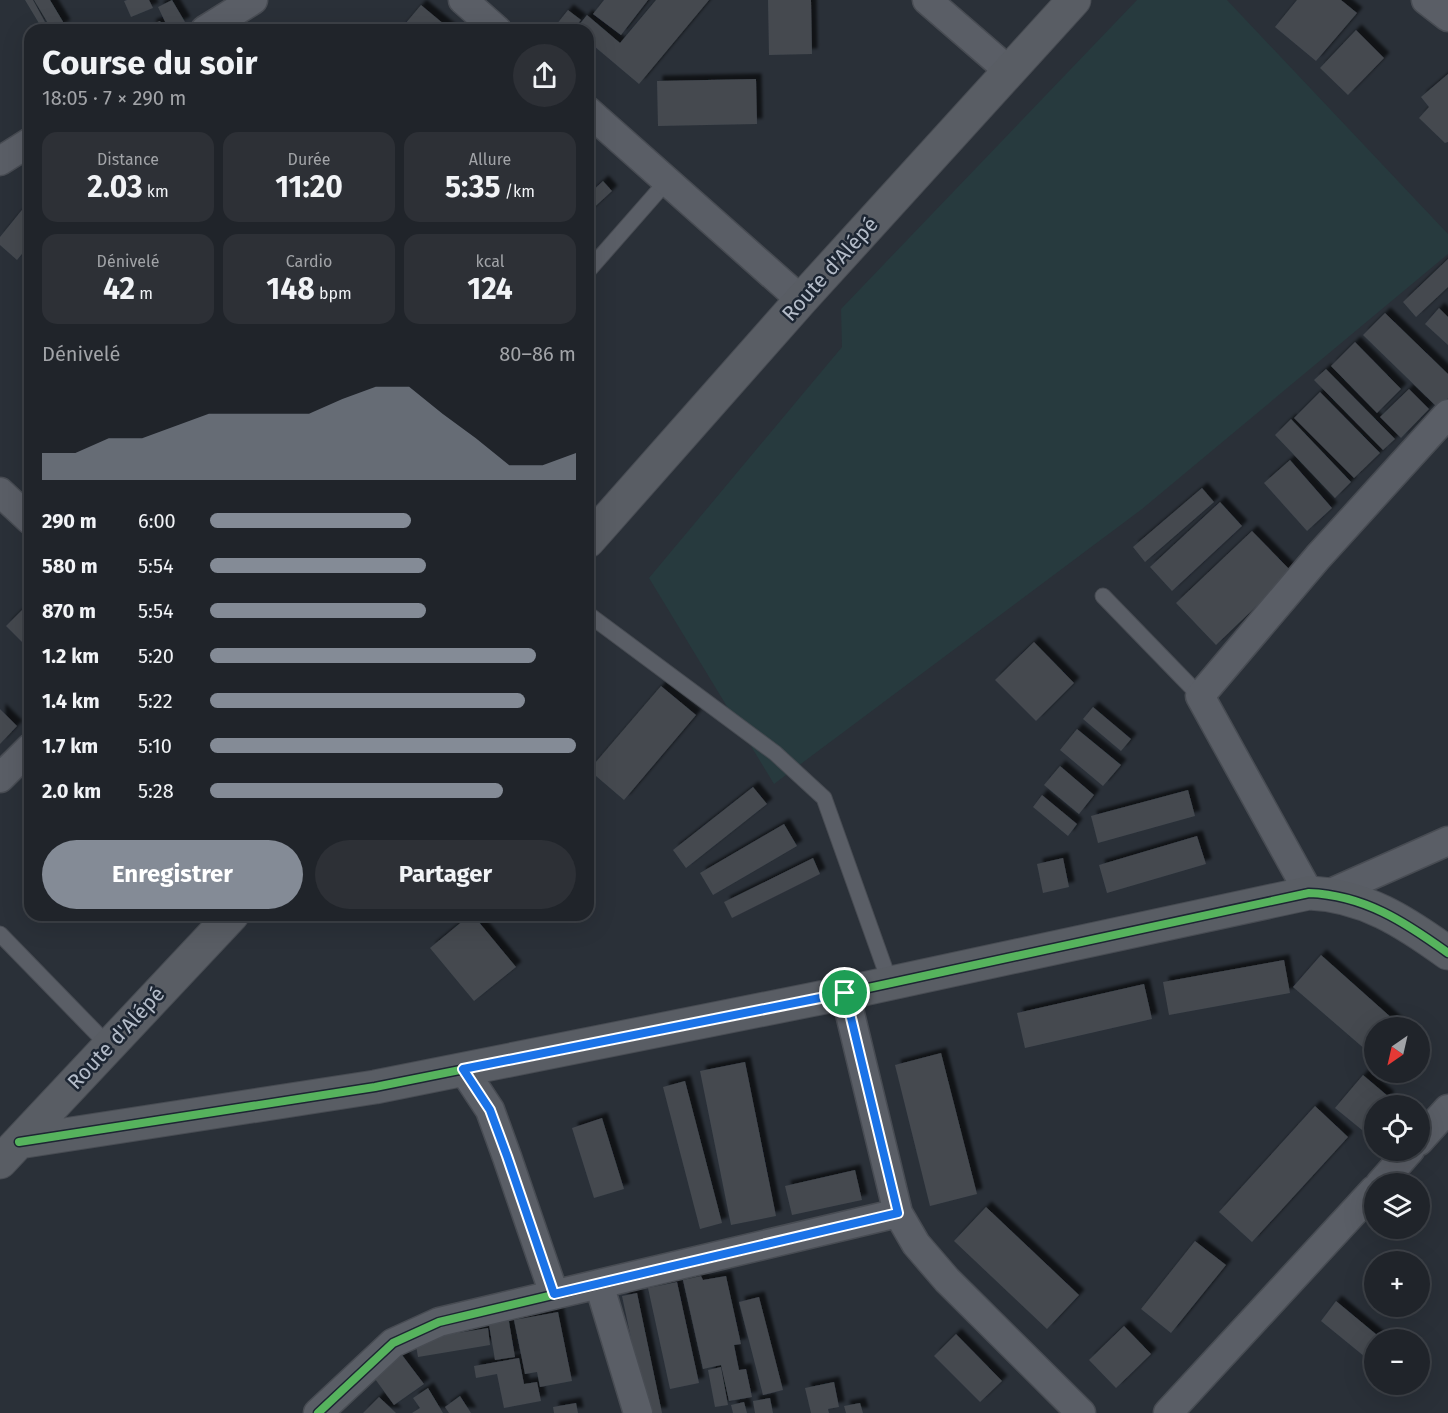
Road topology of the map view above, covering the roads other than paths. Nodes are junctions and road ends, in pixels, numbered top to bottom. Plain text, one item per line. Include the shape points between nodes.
1 (253, 0) edge
2 (464, 0) edge
3 (927, 0) edge
4 (1074, 0) edge
5 (215, 24) edge
6 (490, 24) edge
7 (1009, 71) junction
8 (594, 116) edge
9 (24, 146) edge
10 (0, 161) edge
11 (667, 181) junction
12 (594, 264) edge
13 (801, 300) junction
14 (1448, 414) edge
15 (0, 492) edge
16 (24, 514) edge
17 (594, 534) edge
18 (1103, 596) dead end
19 (594, 618) edge
20 (1200, 696) junction
21 (24, 754) edge
22 (0, 778) edge
23 (1448, 842) edge
24 (1320, 893) junction
25 (226, 921) edge
26 (0, 934) edge
27 (1448, 953) edge
28 (890, 983) junction
29 (845, 993) junction
30 (109, 1046) junction
31 (463, 1069) junction
32 (1448, 1109) edge
33 (1430, 1129) edge
34 (10, 1152) edge
35 (1400, 1161) edge
36 (1390, 1173) edge
37 (1364, 1201) edge
38 (898, 1213) junction
39 (599, 1284) junction
40 (554, 1294) junction
41 (318, 1413) edge
42 (638, 1413) edge
43 (1081, 1413) edge
44 (1168, 1413) edge

1 - 5 street
2 - 6 street
3 - 7 street
4 - 7 street, Route d'Alépé
7 - 13 street, Route d'Alépé
8 - 11 street
9 - 10 street
11 - 12 lane
11 - 13 street
13 - 17 street, Route d'Alépé
14 - 20 street via 1318,557
15 - 16 street
18 - 20 lane
19 - 28 lane via 775,753 824,798
20 - 24 street
21 - 22 street
23 - 24 street
24 - 27 street via 1387,912
24 - 28 street
25 - 30 street, Route d'Alépé
26 - 30 lane
28 - 29 street
29 - 31 street
29 - 38 street
30 - 34 street, Route d'Alépé
31 - 34 street
31 - 40 street via 490,1110
32 - 33 street
35 - 36 street
37 - 44 street
38 - 39 street
38 - 43 street via 916,1244 947,1280
39 - 40 street
39 - 42 street
40 - 41 street via 439,1322 393,1343

